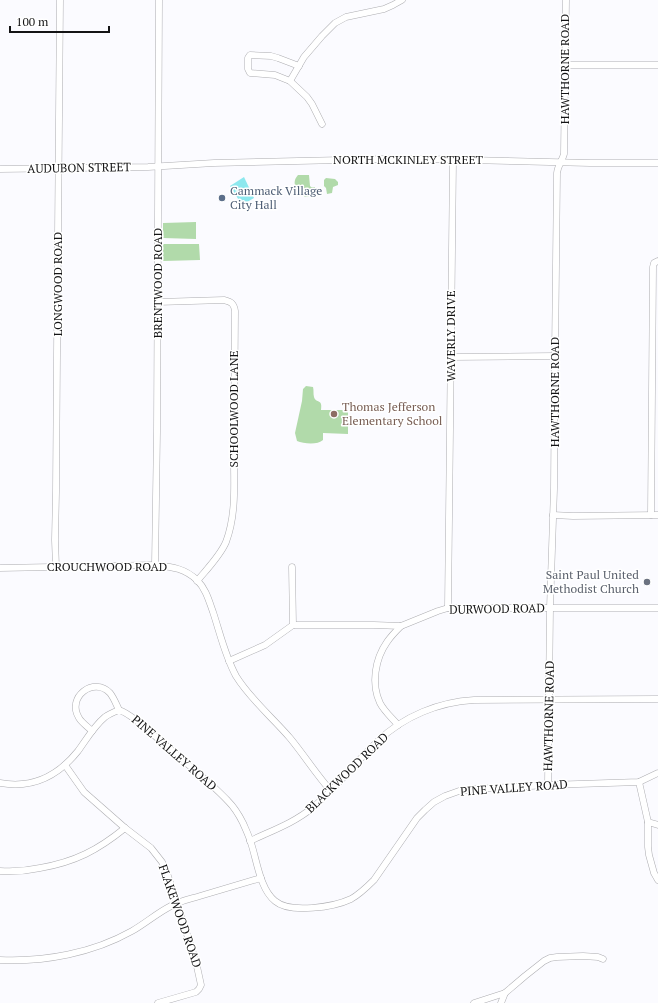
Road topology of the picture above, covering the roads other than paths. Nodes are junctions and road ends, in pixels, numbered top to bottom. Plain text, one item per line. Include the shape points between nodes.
1 (60, 0) edge
2 (159, 0) edge
3 (402, 0) edge
4 (566, 0) edge
5 (565, 65) junction
6 (658, 65) edge
7 (299, 66) junction
8 (290, 82) junction
9 (322, 124) dead end
10 (453, 160) junction
11 (560, 162) junction
12 (658, 163) edge
13 (158, 167) junction
14 (0, 169) edge
15 (58, 169) junction
16 (658, 262) edge
17 (158, 302) junction
18 (555, 356) junction
19 (451, 357) junction
20 (651, 515) junction
21 (658, 515) edge
22 (553, 516) junction
23 (155, 565) junction
24 (56, 567) junction
25 (292, 567) dead end
26 (0, 568) edge
27 (197, 581) junction
28 (448, 608) junction
29 (550, 608) junction
30 (658, 608) edge
31 (293, 625) junction
32 (401, 626) junction
33 (229, 661) junction
34 (549, 699) junction
35 (658, 699) edge
36 (118, 710) junction
37 (398, 725) junction
38 (92, 731) junction
39 (65, 765) junction
40 (658, 773) edge
41 (639, 782) junction
42 (0, 783) edge
43 (548, 785) junction
44 (331, 791) junction
45 (648, 822) junction
46 (658, 825) edge
47 (125, 828) junction
48 (250, 841) junction
49 (0, 871) edge
50 (261, 878) junction
51 (658, 880) edge
52 (178, 903) junction
53 (603, 959) dead end
54 (0, 960) edge
55 (505, 993) junction
56 (158, 1003) edge
57 (474, 1003) edge
58 (501, 1003) edge

1 - 15 street, LONGWOOD ROAD
2 - 13 street, BRENTWOOD ROAD
3 - 7 street via 384,9 352,16 335,23
4 - 5 street, HAWTHORNE ROAD
5 - 6 street
5 - 11 street, HAWTHORNE ROAD via 564,154
7 - 8 street
7 - 8 street via 267,55 250,55 248,58 250,73 275,75
8 - 9 street via 307,97
10 - 11 street, NORTH MCKINLEY STREET
10 - 13 street, NORTH MCKINLEY STREET via 295,160 214,162
10 - 19 street, WAVERLY DRIVE
11 - 12 street, NORTH MCKINLEY STREET
11 - 18 street, HAWTHORNE ROAD via 557,173
13 - 15 street, AUDUBON STREET
13 - 17 street, BRENTWOOD ROAD
14 - 15 street, AUDUBON STREET
15 - 24 street, LONGWOOD ROAD
16 - 20 street via 653,266
17 - 23 street, BRENTWOOD ROAD
17 - 27 street, SCHOOLWOOD LANE via 224,300 233,303 235,311 233,516 223,547
18 - 19 street
18 - 22 street, HAWTHORNE ROAD
19 - 28 street, WAVERLY DRIVE
20 - 21 street
20 - 22 street
22 - 29 street, HAWTHORNE ROAD
23 - 24 street, CROUCHWOOD ROAD
23 - 27 street, CROUCHWOOD ROAD via 178,568
24 - 26 street, CROUCHWOOD ROAD
25 - 31 street
27 - 33 street, CROUCHWOOD ROAD via 209,600
28 - 29 street, DURWOOD ROAD
28 - 32 street, DURWOOD ROAD
29 - 30 street, DURWOOD ROAD
29 - 34 street, HAWTHORNE ROAD
31 - 32 street, DURWOOD ROAD
31 - 33 street via 265,645
32 - 37 street via 382,649 376,678 376,689 381,704
33 - 44 street, CROUCHWOOD ROAD via 244,687
34 - 35 street, BLACKWOOD ROAD
34 - 37 street, BLACKWOOD ROAD via 452,702 423,711
34 - 43 street, HAWTHORNE ROAD
36 - 38 street, PINE VALLEY ROAD via 105,717
36 - 38 street via 114,698 107,690 94,688 83,691 77,699 77,714
36 - 48 street, PINE VALLEY ROAD via 135,719 213,786 232,806
37 - 44 street, BLACKWOOD ROAD via 379,740
38 - 39 street, PINE VALLEY ROAD
39 - 42 street, PINE VALLEY ROAD via 51,776 36,782 17,785
39 - 47 street, FLAKEWOOD ROAD via 84,792
40 - 41 street, PINE VALLEY ROAD
41 - 43 street, PINE VALLEY ROAD
41 - 45 street
43 - 50 street, PINE VALLEY ROAD via 466,789 434,802 417,818 374,880 358,894 340,903 313,908 287,908 275,902
44 - 48 street, BLACKWOOD ROAD via 294,821
45 - 46 street
45 - 51 street via 649,855
47 - 49 street via 93,851 75,859 29,870
47 - 52 street, FLAKEWOOD ROAD via 151,848 162,862
48 - 50 street, PINE VALLEY ROAD
50 - 52 street
52 - 54 street via 131,931 87,950 39,959
52 - 56 street, FLAKEWOOD ROAD via 201,987 196,992
53 - 55 street via 583,956 550,958
55 - 57 street
55 - 58 street

